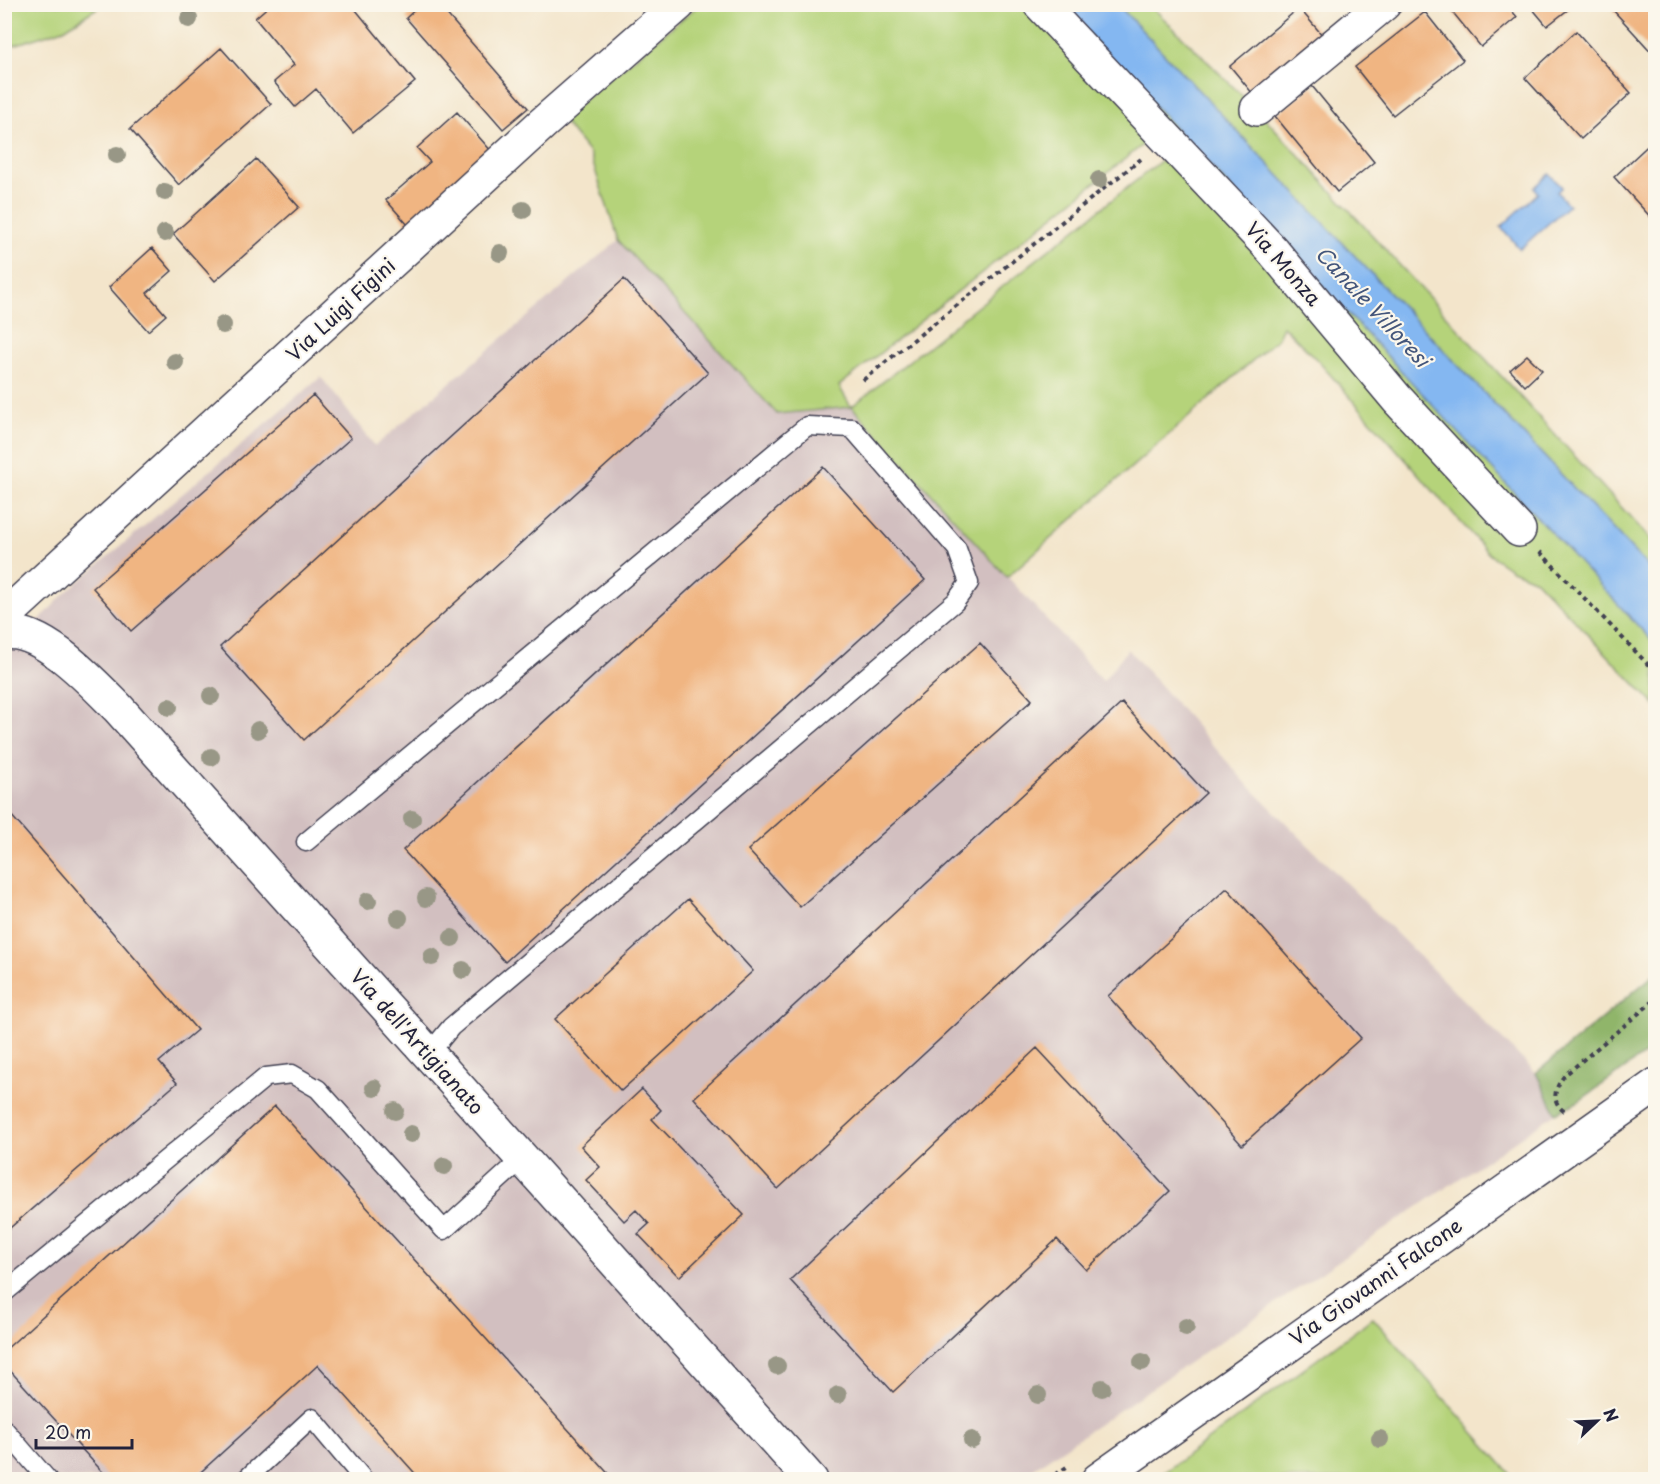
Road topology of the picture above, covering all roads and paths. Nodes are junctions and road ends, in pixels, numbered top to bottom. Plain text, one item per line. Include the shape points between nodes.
1 (679, 4) edge
2 (1040, 4) edge
3 (1384, 4) edge
4 (1257, 109) dead end
5 (1167, 138) junction
6 (863, 380) dead end
7 (1519, 530) joint
8 (4, 617) edge
9 (4, 633) edge
10 (1656, 673) edge
11 (306, 842) dead end
12 (1656, 999) edge
13 (428, 1055) junction
14 (1656, 1085) edge
15 (1570, 1115) dead end
16 (522, 1159) junction
17 (4, 1293) edge
18 (4, 1429) edge
19 (48, 1479) edge
20 (245, 1479) edge
21 (364, 1479) edge
22 (811, 1479) edge
23 (1098, 1479) edge

1 - 8 street, Via Luigi Figini via 542,124
2 - 5 street, Via Monza
3 - 4 street
5 - 6 path
5 - 7 street, Via Monza via 1272,250 1397,399
7 - 10 path
9 - 13 street, Via dell'Artigianato via 12,631 36,638 78,669 118,708
11 - 13 lane via 807,426 852,428 957,549 969,583 955,602 451,1027
12 - 15 path via 1558,1084 1556,1105
13 - 16 street, Via dell'Artigianato
14 - 23 street, Via Giovanni Falcone
16 - 17 lane via 444,1230 318,1089 292,1074 266,1077
16 - 22 street, Via dell'Artigianato
18 - 19 lane
20 - 21 lane via 312,1418

